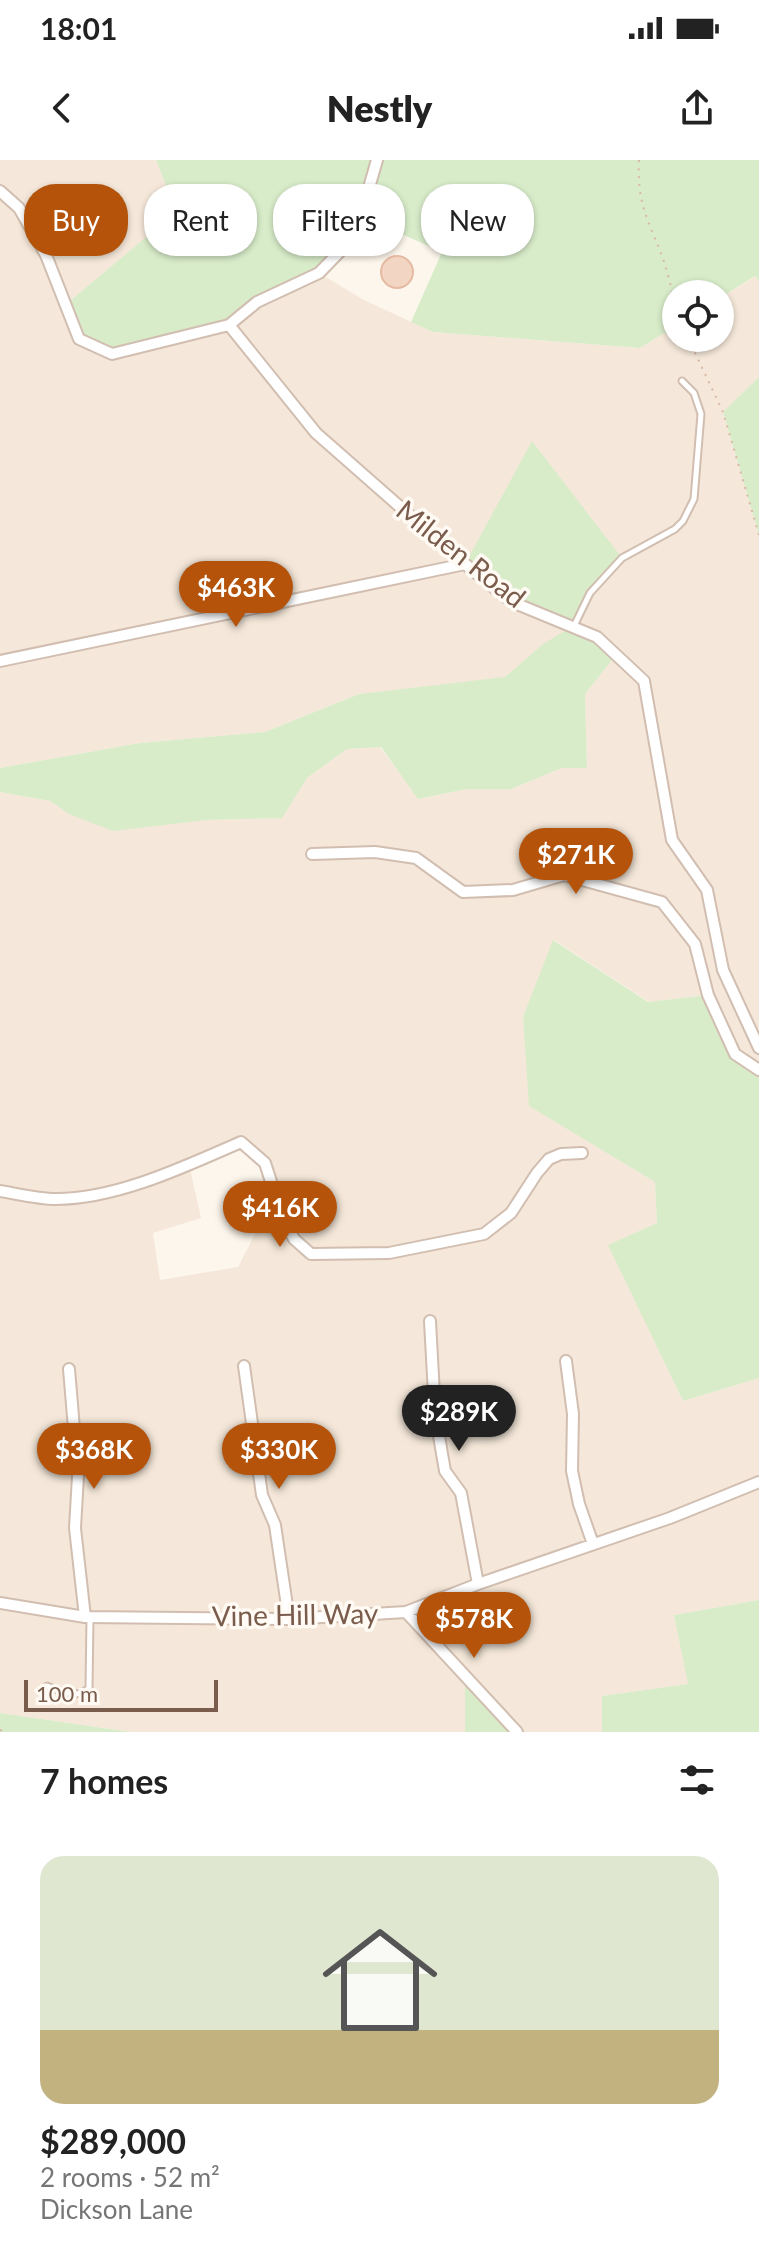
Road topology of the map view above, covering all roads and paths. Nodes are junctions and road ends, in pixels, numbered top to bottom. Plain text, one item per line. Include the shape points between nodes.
1 (377, 160) edge
2 (639, 160) edge
3 (0, 191) edge
4 (669, 280) edge
5 (229, 325) junction
6 (695, 352) edge
7 (682, 381) dead end
8 (759, 535) edge
9 (465, 564) junction
10 (573, 627) junction
11 (0, 661) edge
12 (312, 854) dead end
13 (759, 1048) edge
14 (759, 1070) edge
15 (582, 1153) dead end
16 (0, 1191) edge
17 (430, 1321) dead end
18 (566, 1361) dead end
19 (244, 1366) dead end
20 (69, 1369) dead end
21 (759, 1482) edge
22 (593, 1544) junction
23 (478, 1584) junction
24 (0, 1603) edge
25 (406, 1612) junction
26 (88, 1617) junction
27 (289, 1619) junction
28 (47, 1686) dead end
29 (0, 1730) edge
30 (8, 1732) edge
31 (517, 1732) edge

1 - 5 street via 355,236 319,273 257,302
2 - 4 path via 645,221
3 - 5 street via 19,208 46,255 79,339 112,354
5 - 9 street, Milden Road via 316,433
6 - 8 path via 723,412
7 - 10 lane via 694,393 701,414 694,499 675,529 622,558 590,593
9 - 10 street, Milden Road via 512,602
9 - 11 street
10 - 13 street, Milden Road via 597,637 644,681 672,840 707,890 723,970
12 - 14 street via 375,852 416,858 463,892 513,890 564,875 662,902 695,944 708,995 735,1054
15 - 16 street via 549,1159 511,1213 484,1234 389,1253 311,1254 283,1219 265,1163 241,1142 102,1194 55,1199
17 - 23 street via 435,1413 445,1471 461,1493
18 - 22 street via 573,1414 572,1471
19 - 27 street via 262,1495 275,1525
20 - 26 street via 78,1476 75,1528
21 - 22 street, Vine Hill Way
22 - 23 street, Vine Hill Way
23 - 25 street, Vine Hill Way
24 - 26 street, Vine Hill Way
25 - 27 street, Vine Hill Way
25 - 31 street
26 - 27 street, Vine Hill Way
26 - 28 lane via 89,1688 69,1694
29 - 30 path

